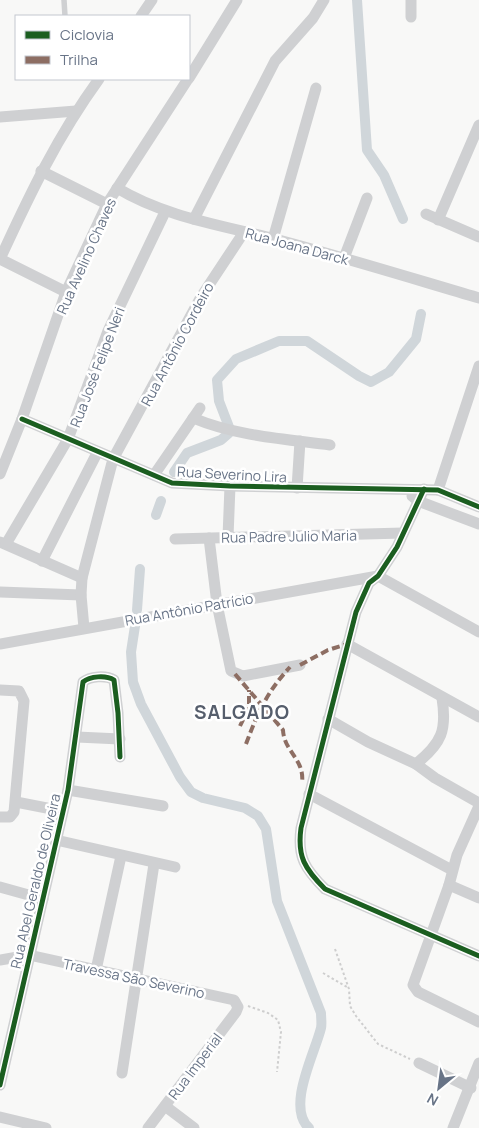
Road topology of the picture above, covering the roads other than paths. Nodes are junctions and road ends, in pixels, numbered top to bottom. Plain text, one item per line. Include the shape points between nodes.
1 (64, 0) edge
2 (152, 0) edge
3 (238, 0) edge
4 (324, 0) edge
5 (411, 0) edge
6 (65, 15) edge
7 (142, 15) edge
8 (411, 17) dead end
9 (190, 76) edge
10 (98, 80) edge
11 (188, 80) edge
12 (316, 88) dead end
13 (76, 111) junction
14 (0, 117) edge
15 (479, 125) edge
16 (41, 171) junction
17 (117, 188) junction
18 (367, 198) dead end
19 (107, 204) junction
20 (166, 212) junction
21 (426, 214) dead end
22 (194, 219) junction
23 (438, 220) junction
24 (244, 232) junction
25 (479, 237) edge
26 (273, 239) junction
27 (344, 258) junction
28 (0, 259) edge
29 (66, 292) junction
30 (479, 298) edge
31 (479, 366) edge
32 (200, 408) dead end
33 (193, 418) junction
34 (22, 419) junction
35 (68, 439) junction
36 (300, 441) junction
37 (330, 445) dead end
38 (97, 452) junction
39 (113, 459) junction
40 (0, 474) edge
41 (154, 475) junction
42 (230, 486) junction
43 (297, 488) junction
44 (424, 489) junction
45 (403, 490) junction
46 (438, 490) junction
47 (418, 501) junction
48 (479, 506) edge
49 (479, 524) edge
50 (403, 534) junction
51 (208, 538) junction
52 (228, 538) junction
53 (175, 539) dead end
54 (3, 543) edge
55 (42, 560) junction
56 (378, 576) junction
57 (82, 578) junction
58 (0, 592) edge
59 (81, 595) junction
60 (216, 604) junction
61 (84, 628) junction
62 (479, 632) edge
63 (0, 644) edge
64 (347, 644) junction
65 (300, 665) dead end
66 (0, 690) edge
67 (442, 698) junction
68 (479, 717) edge
69 (328, 719) junction
70 (77, 738) junction
71 (120, 740) junction
72 (120, 757) dead end
73 (416, 764) junction
74 (68, 790) junction
75 (310, 794) junction
76 (16, 802) junction
77 (479, 804) edge
78 (162, 806) dead end
79 (62, 812) junction
80 (0, 817) edge
81 (56, 840) junction
82 (121, 856) junction
83 (154, 864) junction
84 (175, 868) dead end
85 (452, 870) junction
86 (450, 885) junction
87 (0, 887) edge
88 (479, 898) edge
89 (43, 899) junction
90 (431, 935) junction
91 (29, 955) junction
92 (479, 956) edge
93 (0, 960) edge
94 (96, 970) junction
95 (138, 980) junction
96 (237, 1003) joint
97 (479, 1022) edge
98 (419, 1063) road end
99 (479, 1063) edge
100 (122, 1073) dead end
101 (1, 1076) edge
102 (471, 1088) junction
103 (165, 1106) junction
104 (0, 1117) edge
105 (46, 1128) edge
106 (148, 1128) edge
107 (194, 1128) edge
108 (454, 1128) edge

1 - 6 lane
2 - 7 street
3 - 9 street, Rua Avelino Chaves
4 - 22 street via 313,18 275,62
5 - 8 street
10 - 13 street
11 - 17 street, Rua Avelino Chaves
12 - 26 street
13 - 14 street
13 - 16 street
15 - 23 street
16 - 19 street
16 - 28 street
17 - 19 street, Rua Avelino Chaves
17 - 20 street, Rua Joana Darck
18 - 27 street
19 - 29 street, Rua Avelino Chaves
20 - 22 street, Rua Joana Darck
20 - 35 street, Rua José Felipe Neri via 108,331
21 - 23 street
22 - 24 street, Rua Joana Darck
23 - 25 street
24 - 26 street, Rua Joana Darck
24 - 39 street, Rua Antônio Cordeiro via 201,297
26 - 27 street, Rua Joana Darck
27 - 30 street, Rua Joana Darck
28 - 29 street
29 - 34 street, Rua Avelino Chaves
31 - 46 street
32 - 33 street
33 - 36 street via 245,434
33 - 41 street
34 - 35 street, Rua Severino Lira
34 - 40 street, Rua Avelino Chaves
35 - 38 street, Rua Severino Lira
35 - 54 street, Rua José Felipe Neri
36 - 37 street
36 - 43 street
38 - 39 street, Rua Severino Lira
38 - 55 street
39 - 41 street, Rua Severino Lira
39 - 57 street, Rua Antônio Cordeiro
41 - 42 street, Rua Severino Lira via 177,484
42 - 43 street, Rua Severino Lira
42 - 52 street
43 - 45 street, Rua Severino Lira
44 - 45 street, Rua Severino Lira
44 - 46 street, Rua Severino Lira
44 - 47 street
45 - 47 street
46 - 48 street, Rua Severino Lira
47 - 49 street
47 - 50 street
50 - 52 street, Rua Padre Julio Maria
50 - 56 street
51 - 52 street, Rua Padre Julio Maria
51 - 53 street, Rua Padre Julio Maria
51 - 60 street
54 - 55 street
55 - 57 street
56 - 60 street, Rua Antônio Patrício
56 - 62 street
56 - 64 street via 369,583 362,597
57 - 59 street, Rua Antônio Cordeiro
58 - 59 street
59 - 61 street, Rua Antônio Cordeiro
60 - 61 street, Rua Antônio Patrício
60 - 65 street via 231,671 235,674 243,676
61 - 63 street, Rua Antônio Patrício
64 - 67 street
64 - 69 street
66 - 76 street via 18,691 24,701
67 - 68 street
67 - 73 street via 442,735
69 - 73 street
69 - 75 street
70 - 71 street
70 - 71 street, Rua Abel Geraldo de Oliveira via 83,682 108,676 116,685
70 - 74 street, Rua Abel Geraldo de Oliveira
71 - 72 street
73 - 77 street
74 - 78 street
74 - 79 street, Rua Abel Geraldo de Oliveira
75 - 85 street
75 - 90 street via 298,846 311,876 332,892
76 - 79 street
76 - 80 street via 13,815
77 - 85 street
79 - 81 street, Rua Abel Geraldo de Oliveira
81 - 82 street
81 - 89 street, Rua Abel Geraldo de Oliveira
82 - 83 street
82 - 94 street
83 - 84 street
83 - 95 street
85 - 86 street
86 - 88 street
86 - 90 street
87 - 89 street
89 - 91 street, Rua Abel Geraldo de Oliveira
90 - 92 street
90 - 97 street via 413,982 414,988
91 - 93 street
91 - 94 street, Travessa São Severino
91 - 101 street, Rua Abel Geraldo de Oliveira
94 - 95 street, Travessa São Severino
95 - 96 street, Travessa São Severino via 230,998
95 - 100 street
96 - 103 street, Rua Imperial via 236,1012
98 - 102 street
99 - 102 street
102 - 108 street
103 - 106 street, Rua Imperial
103 - 107 street
104 - 105 street

